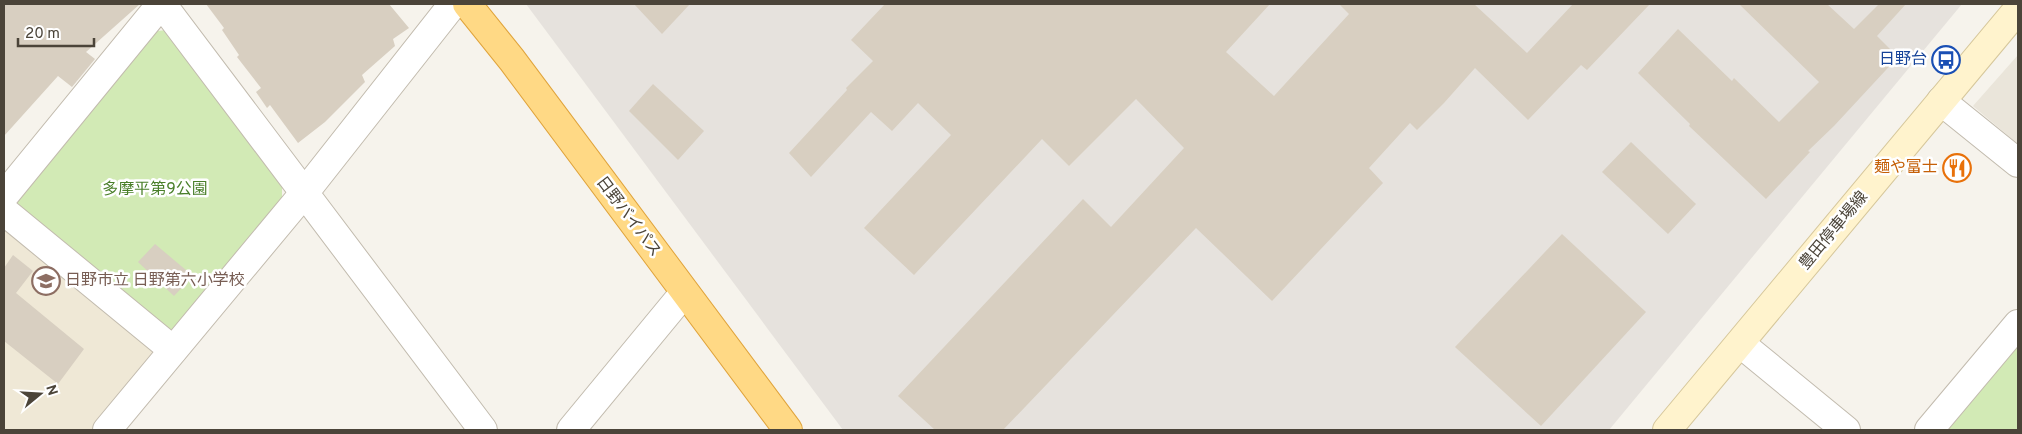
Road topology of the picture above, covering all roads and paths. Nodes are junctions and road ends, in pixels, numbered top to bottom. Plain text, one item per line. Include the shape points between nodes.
1 (161, 4) edge
2 (453, 4) edge
3 (467, 4) edge
4 (2018, 9) edge
5 (1942, 101) junction
6 (2018, 163) edge
7 (305, 192) junction
8 (4, 196) edge
9 (4, 211) edge
10 (684, 293) junction
11 (2018, 324) edge
12 (1741, 344) junction
13 (174, 350) junction
14 (107, 430) edge
15 (483, 430) edge
16 (571, 430) edge
17 (788, 430) edge
18 (1667, 430) edge
19 (1846, 430) edge
20 (1929, 430) edge

1 - 7 street
1 - 8 street
2 - 7 street
3 - 10 highway, 日野バイパス
4 - 5 main road, 豊田停車場線
5 - 6 street
5 - 12 main road, 豊田停車場線
7 - 13 street
7 - 15 street
9 - 13 street
10 - 16 street
10 - 17 highway, 日野バイパス
11 - 20 street
12 - 18 main road, 豊田停車場線
12 - 19 street
13 - 14 street

